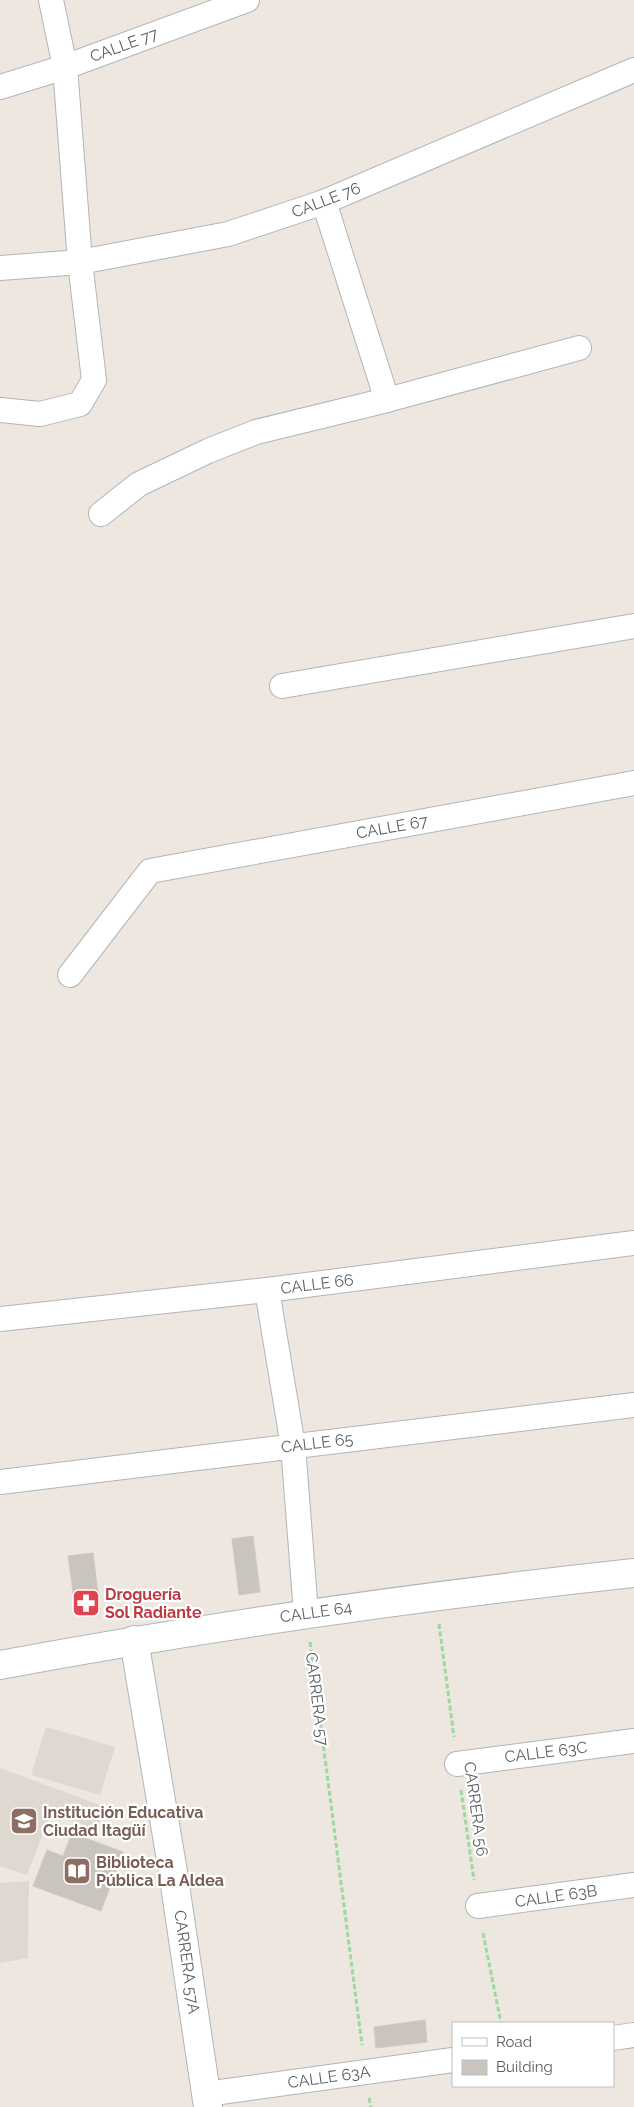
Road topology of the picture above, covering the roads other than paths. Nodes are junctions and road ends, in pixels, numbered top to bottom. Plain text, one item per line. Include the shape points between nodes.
1 (51, 0) edge
2 (247, 0) edge
3 (65, 67) junction
4 (633, 74) edge
5 (0, 87) edge
6 (324, 202) junction
7 (80, 262) junction
8 (0, 268) edge
9 (579, 348) dead end
10 (387, 400) junction
11 (0, 410) edge
12 (101, 514) dead end
13 (634, 626) edge
14 (282, 686) dead end
15 (634, 783) edge
16 (70, 975) dead end
17 (634, 1243) edge
18 (268, 1290) junction
19 (0, 1319) edge
20 (634, 1406) edge
21 (293, 1446) junction
22 (0, 1482) edge
23 (634, 1573) edge
24 (306, 1613) junction
25 (134, 1640) junction
26 (0, 1665) edge
27 (634, 1741) edge
28 (457, 1764) road end
29 (634, 1885) edge
30 (478, 1906) road end
31 (634, 2035) edge
32 (614, 2038) edge
33 (452, 2060) edge
34 (207, 2101) edge

1 - 3 street
2 - 3 street, CALLE 77
3 - 5 street, CALLE 77
3 - 7 street
4 - 6 street, CALLE 76
6 - 7 street, CALLE 76 via 228,234
6 - 10 street
7 - 8 street, CALLE 76
7 - 11 street via 94,380 80,404 40,414
9 - 10 street
10 - 12 street via 256,432 208,451 139,484
13 - 14 street
15 - 16 street, CALLE 67 via 150,871
17 - 18 street, CALLE 66
18 - 19 street, CALLE 66
18 - 21 street
20 - 21 street, CALLE 65
21 - 22 street, CALLE 65
21 - 24 street
23 - 24 street, CALLE 64
24 - 25 street, CALLE 64
25 - 26 street, CALLE 64
25 - 34 street, CARRERA 57A
27 - 28 street, CALLE 63C
29 - 30 street, CALLE 63B
31 - 32 street
33 - 34 street, CALLE 63A via 365,2072

